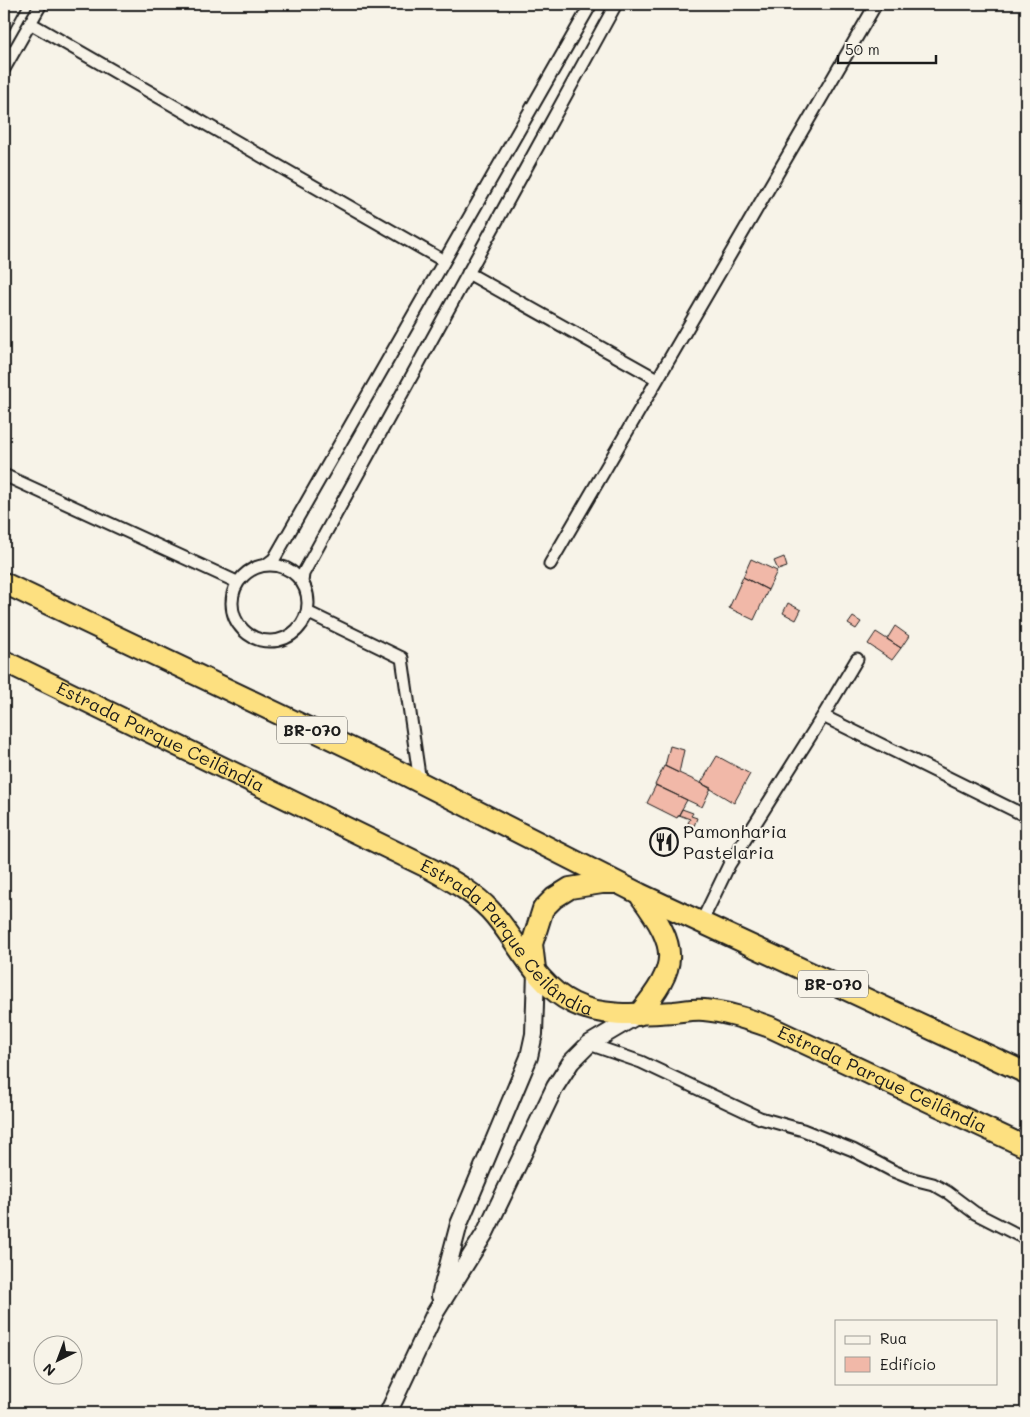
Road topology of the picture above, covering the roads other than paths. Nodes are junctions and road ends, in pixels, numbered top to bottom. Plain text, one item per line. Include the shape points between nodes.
1 (41, 4) edge
2 (591, 4) edge
3 (616, 4) edge
4 (876, 4) edge
5 (10, 9) edge
6 (30, 23) junction
7 (4, 26) edge
8 (4, 70) edge
9 (444, 261) junction
10 (468, 273) junction
11 (658, 379) junction
12 (4, 475) edge
13 (550, 564) dead end
14 (266, 565) junction
15 (237, 582) junction
16 (302, 582) junction
17 (4, 583) edge
18 (307, 612) junction
19 (857, 659) dead end
20 (4, 661) edge
21 (823, 716) junction
22 (420, 782) junction
23 (1026, 816) edge
24 (616, 883) junction
25 (640, 894) junction
26 (701, 923) junction
27 (536, 972) junction
28 (638, 1015) junction
29 (590, 1044) junction
30 (1026, 1073) edge
31 (1026, 1147) edge
32 (1026, 1239) edge
33 (436, 1313) junction
34 (388, 1413) edge

1 - 6 street
2 - 9 street
3 - 10 street
4 - 11 street
5 - 7 street
6 - 8 street
6 - 9 street
9 - 14 street via 274,559
10 - 11 street
10 - 16 street via 307,566
11 - 13 street
12 - 15 street
14 - 15 street via 246,572
14 - 16 street via 282,566
15 - 18 street via 232,593 234,618 251,636 263,641 288,637 298,630
16 - 18 street via 307,594
17 - 22 highway, BR-070
18 - 22 street via 402,658
19 - 21 street
20 - 27 highway, Estrada Parque Ceilândia via 464,887 490,910
21 - 23 street
21 - 26 street via 729,865
22 - 24 highway, BR-070
24 - 25 highway, BR-070
24 - 27 highway via 570,888 543,909 532,944
25 - 26 highway, BR-070
25 - 28 highway via 659,921 668,941 670,959 666,976
26 - 30 highway, BR-070
27 - 28 highway, Estrada Parque Ceilândia via 571,1002 589,1010
27 - 33 main road via 534,1034 529,1057 459,1224
28 - 29 main road
28 - 31 highway, Estrada Parque Ceilândia via 703,1010 739,1015
29 - 32 street via 641,1062 760,1118 803,1130 853,1150 893,1171 932,1184 975,1213
29 - 33 main road via 571,1062 555,1087 485,1233
33 - 34 main road

